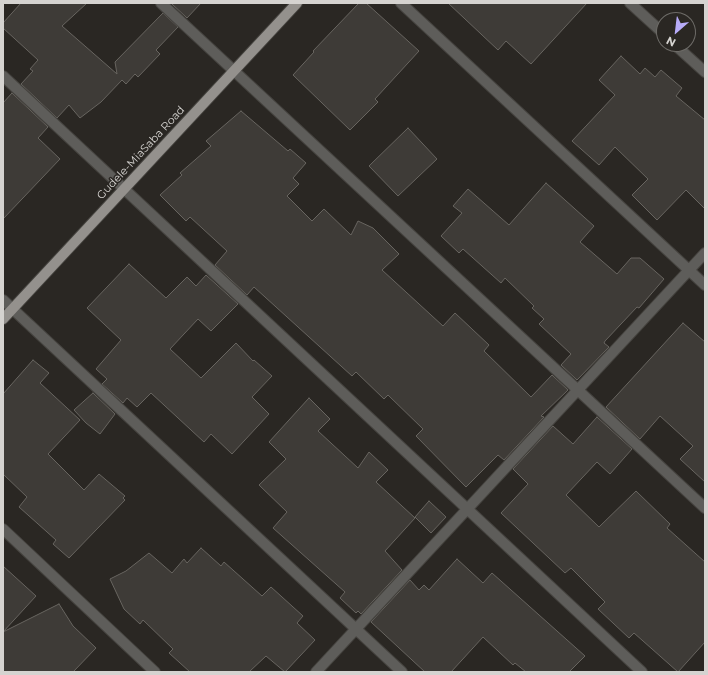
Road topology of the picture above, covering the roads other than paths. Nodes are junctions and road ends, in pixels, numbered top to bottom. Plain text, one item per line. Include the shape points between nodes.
1 (161, 3) edge
2 (297, 3) edge
3 (401, 3) edge
4 (630, 3) edge
5 (656, 27) edge
6 (683, 52) edge
7 (234, 71) junction
8 (705, 72) edge
9 (3, 76) edge
10 (124, 189) junction
11 (705, 253) edge
12 (689, 270) junction
13 (705, 285) edge
14 (3, 300) edge
15 (12, 309) junction
16 (3, 319) edge
17 (578, 391) junction
18 (705, 508) edge
19 (468, 510) junction
20 (3, 529) edge
21 (356, 629) junction
22 (155, 672) edge
23 (316, 672) edge
24 (402, 672) edge
25 (642, 672) edge

1 - 7 street
2 - 7 main road, Gudele-MiaSaba Road
3 - 12 street
4 - 5 street
6 - 8 street
7 - 10 main road, Gudele-MiaSaba Road
7 - 17 street
9 - 10 street
10 - 15 main road, Gudele-MiaSaba Road
10 - 19 street
11 - 12 street
12 - 13 street
12 - 17 street
14 - 15 street
15 - 16 main road, Gudele-MiaSaba Road
15 - 21 street
17 - 18 street
17 - 19 street
19 - 21 street
19 - 25 street
20 - 22 street
21 - 23 street
21 - 24 street

